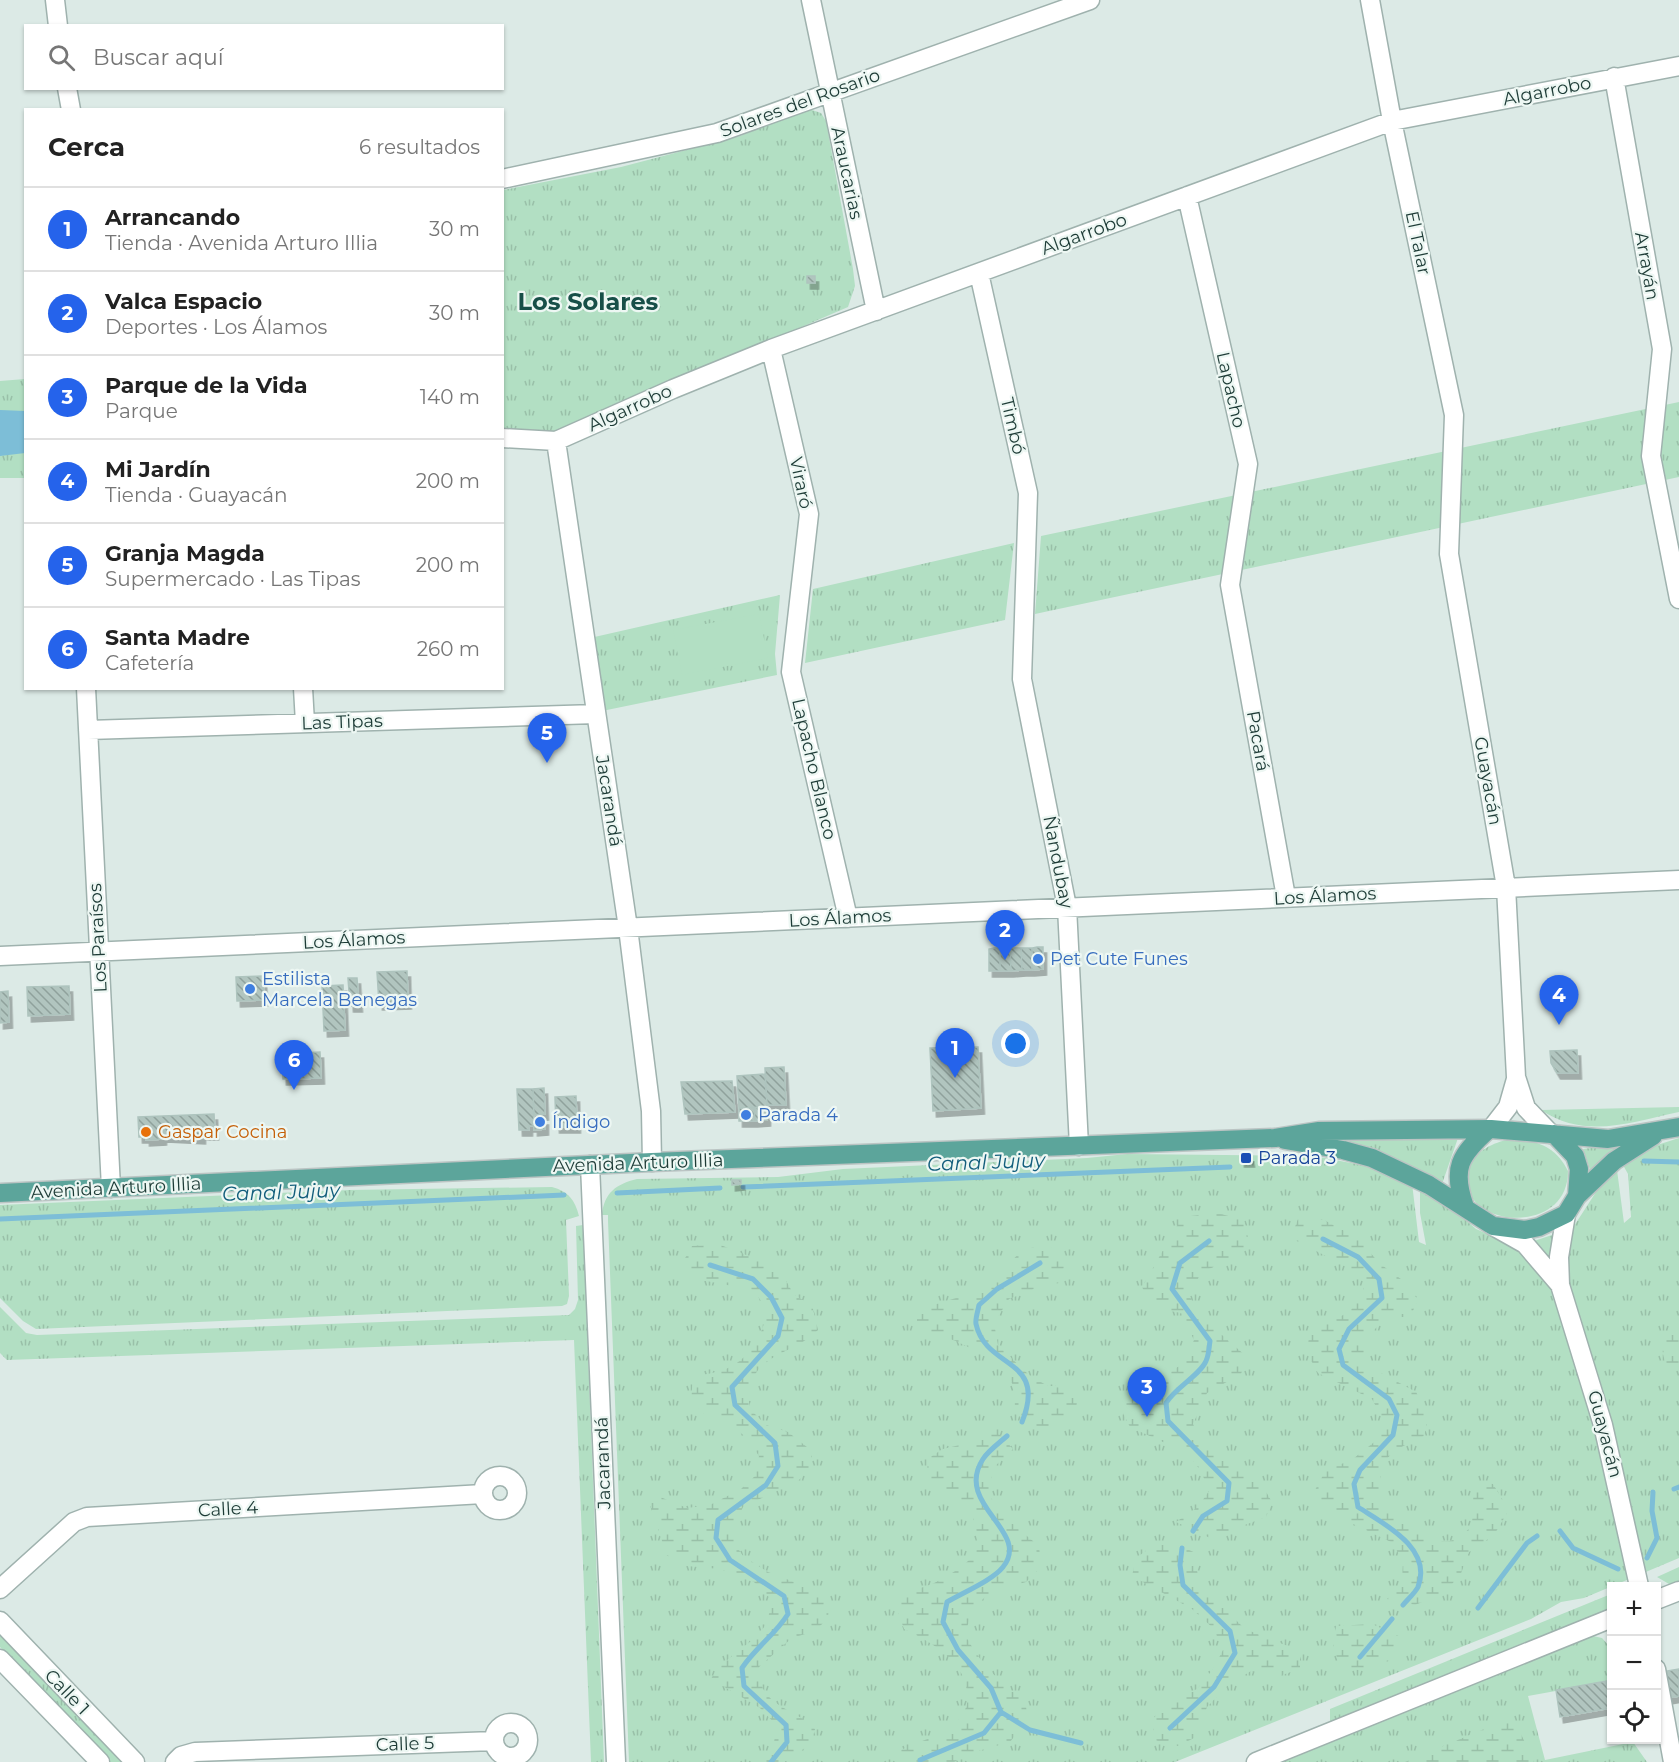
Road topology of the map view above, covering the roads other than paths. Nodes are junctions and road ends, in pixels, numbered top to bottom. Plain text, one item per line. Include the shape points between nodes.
1 (55, 0) edge
2 (811, 0) edge
3 (1090, 0) edge
4 (1370, 0) edge
5 (58, 24) edge
6 (1679, 66) edge
7 (1614, 77) junction
8 (67, 90) edge
9 (830, 93) junction
10 (71, 108) edge
11 (1392, 120) junction
12 (504, 179) edge
13 (1187, 196) junction
14 (979, 273) junction
15 (876, 311) junction
16 (771, 350) junction
17 (504, 438) edge
18 (556, 441) junction
19 (1451, 487) joint
20 (1025, 582) joint
21 (1230, 585) joint
22 (1679, 599) edge
23 (797, 619) joint
24 (86, 690) edge
25 (303, 690) edge
26 (596, 714) junction
27 (305, 723) junction
28 (88, 730) junction
29 (1679, 880) edge
30 (1506, 887) junction
31 (1286, 897) junction
32 (1067, 908) junction
33 (848, 918) junction
34 (628, 928) junction
35 (99, 951) junction
36 (0, 956) edge
37 (1516, 1077) junction
38 (1679, 1128) edge
39 (1490, 1129) junction
40 (1660, 1132) junction
41 (1553, 1134) junction
42 (1275, 1138) junction
43 (1079, 1146) junction
44 (652, 1162) junction
45 (591, 1165) junction
46 (111, 1188) junction
47 (0, 1193) edge
48 (1577, 1196) junction
49 (1465, 1207) junction
50 (1566, 1214) junction
51 (1493, 1226) junction
52 (1560, 1285) junction
53 (483, 1494) dead end
54 (1639, 1582) edge
55 (0, 1589) edge
56 (1679, 1591) edge
57 (1661, 1598) edge
58 (1607, 1620) edge
59 (0, 1621) edge
60 (0, 1659) edge
61 (1660, 1690) edge
62 (494, 1741) dead end
63 (100, 1762) edge
64 (135, 1762) edge
65 (175, 1762) edge
66 (616, 1762) edge
67 (1256, 1762) edge
68 (1673, 1762) edge

1 - 5 street
2 - 9 street, Araucarias
3 - 9 street, Solares del Rosario
4 - 11 street, El Talar
6 - 7 street, Algarrobo
7 - 11 street, Algarrobo
7 - 22 street, Arrayán via 1662,349 1651,456
8 - 10 street
9 - 12 street, Solares del Rosario via 717,133
9 - 15 street, Araucarias
11 - 13 street, Algarrobo
11 - 19 street, El Talar via 1454,415
13 - 14 street, Algarrobo
13 - 21 street, Lapacho via 1248,464
14 - 15 street, Algarrobo
14 - 20 street, Timbó via 1028,493
15 - 16 street, Algarrobo
16 - 18 street, Algarrobo
16 - 23 street, Viraró via 809,514
17 - 18 street, Algarrobo
18 - 26 street, Jacarandá
19 - 30 street, Guayacán via 1449,554
20 - 32 street, Ñandubay via 1022,679
21 - 31 street, Pacará
23 - 33 street, Lapacho Blanco via 792,672
24 - 28 street, Los Paraísos
25 - 27 street
26 - 27 street, Las Tipas
26 - 34 street, Jacarandá
27 - 28 street, Las Tipas
28 - 35 street, Los Paraísos
29 - 30 street, Los Álamos
30 - 31 street, Los Álamos
30 - 37 street, Guayacán
31 - 32 street, Los Álamos
32 - 33 street, Los Álamos
32 - 43 street, Ñandubay
33 - 34 street, Los Álamos
34 - 35 street, Los Álamos
34 - 44 street, Jacarandá via 651,1111
35 - 36 street, Los Álamos
35 - 46 street, Los Paraísos
37 - 39 street, Guayacán via 1508,1107
37 - 41 street, Guayacán via 1526,1108
38 - 40 main road
39 - 41 main road
39 - 42 main road, Avenida Arturo Illia via 1319,1131
39 - 49 main road via 1465,1152 1458,1166
40 - 41 main road via 1593,1139
40 - 48 main road via 1614,1161
41 - 48 main road via 1575,1156 1579,1169
42 - 43 main road, Avenida Arturo Illia
42 - 49 main road, Avenida Arturo Illia via 1372,1158
43 - 44 main road, Avenida Arturo Illia
44 - 45 main road, Avenida Arturo Illia
45 - 46 main road, Avenida Arturo Illia
45 - 66 street, Jacarandá
46 - 47 main road, Avenida Arturo Illia
48 - 50 main road
49 - 51 main road
50 - 51 main road via 1525,1230
50 - 52 street, Guayacán via 1559,1257
51 - 52 street, Guayacán via 1525,1244
52 - 54 street, Guayacán via 1603,1425
53 - 55 street, Calle 4 via 87,1517 74,1522
56 - 57 street
58 - 67 street
59 - 64 street, Calle 1
60 - 63 street, Calle 1
61 - 68 street
62 - 65 street, Calle 5 via 195,1752

